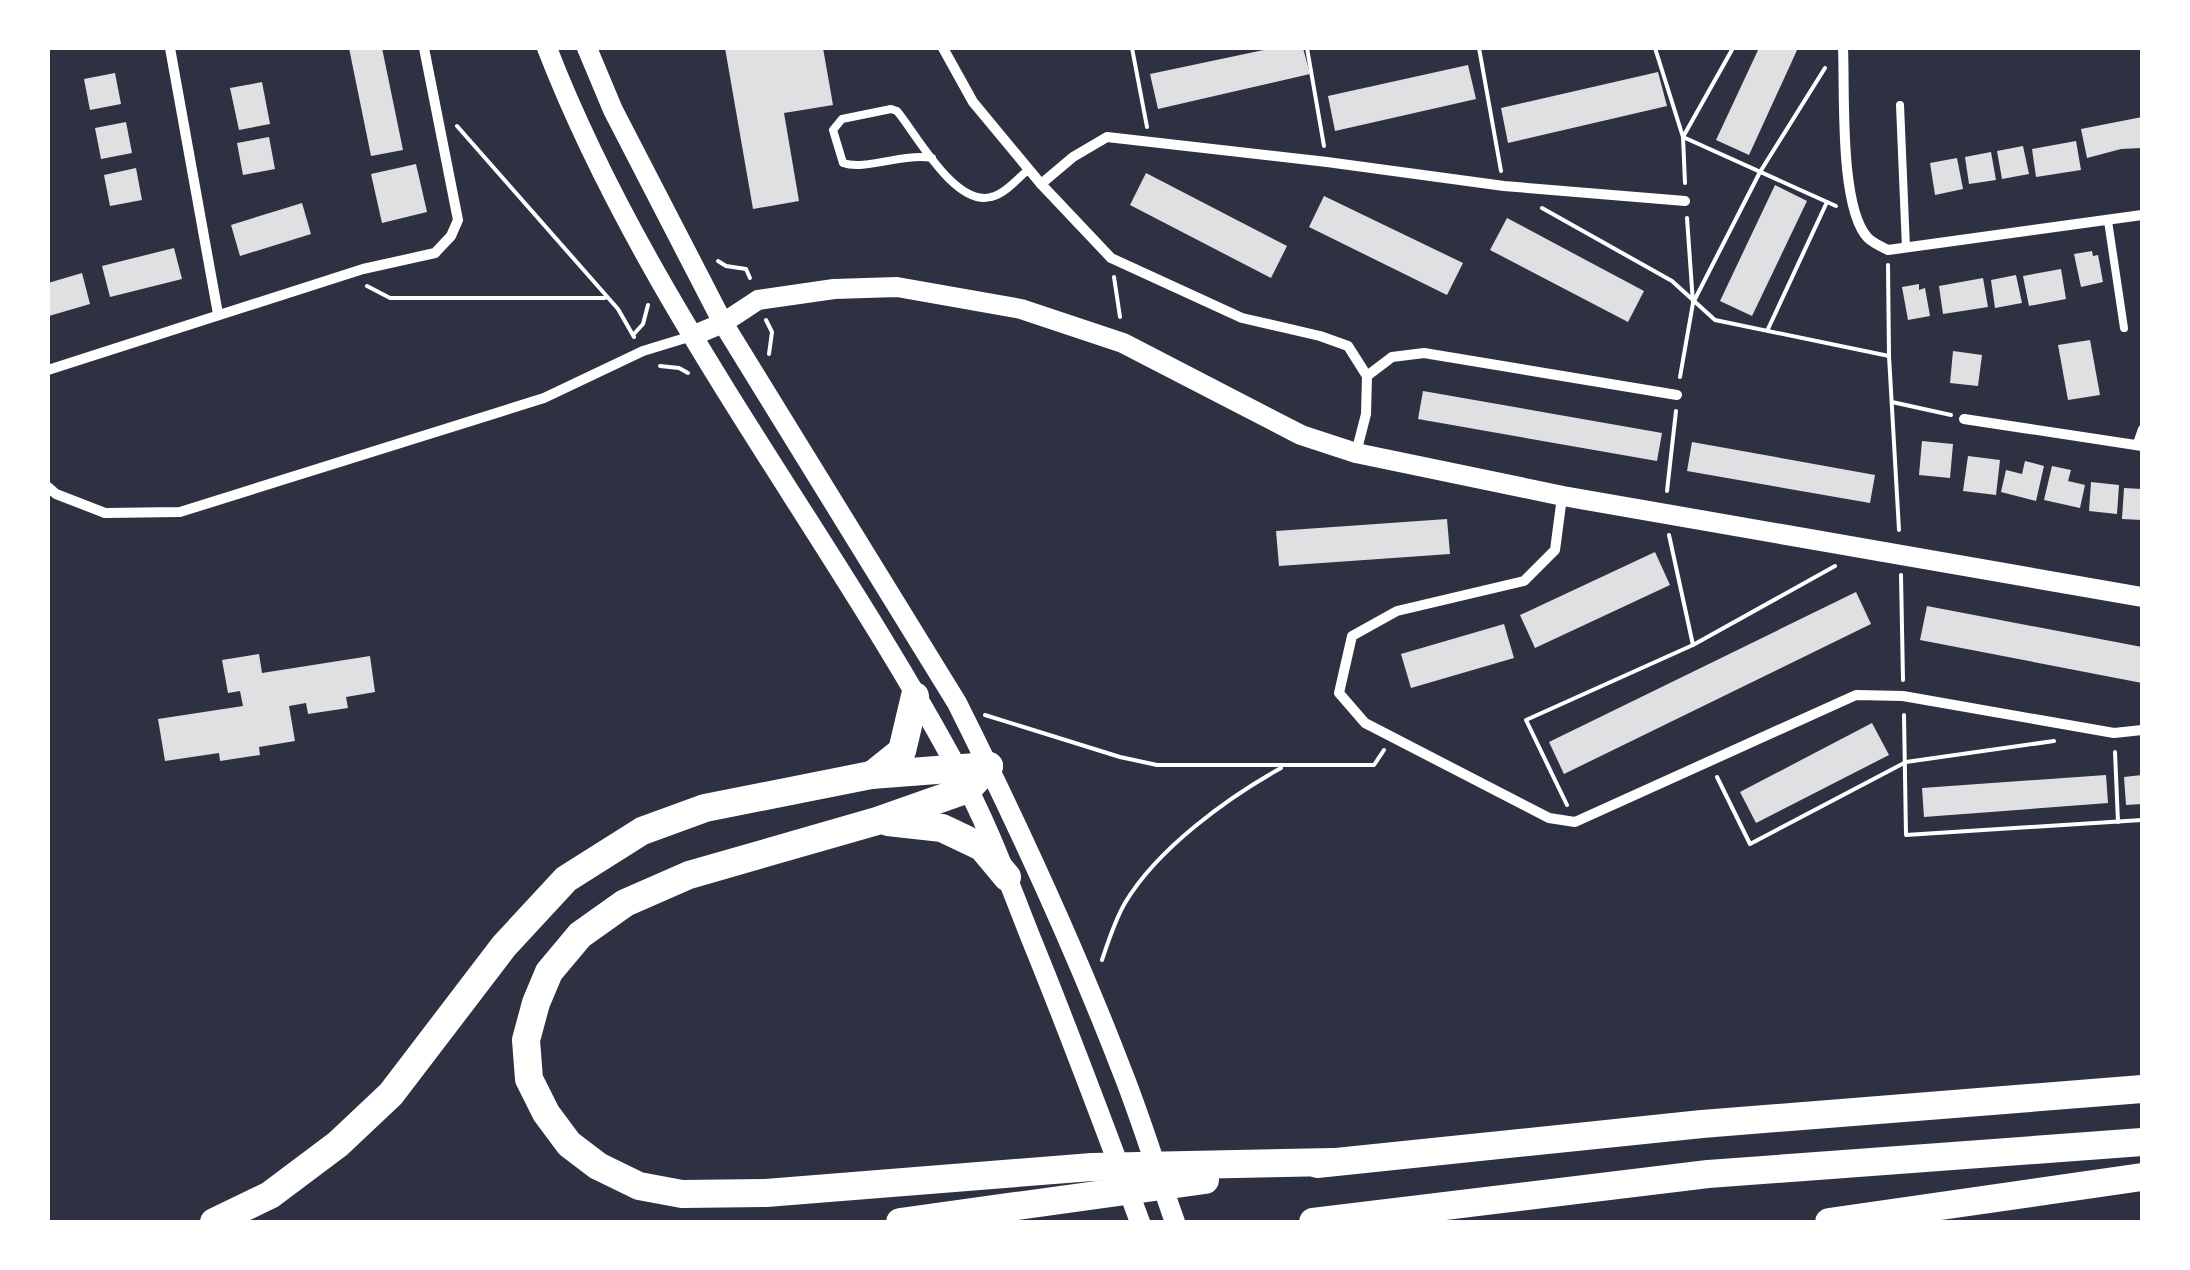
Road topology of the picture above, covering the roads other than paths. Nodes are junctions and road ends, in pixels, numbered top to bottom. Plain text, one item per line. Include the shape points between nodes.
1 (170, 48) edge
2 (424, 48) edge
3 (547, 48) edge
4 (588, 48) edge
5 (943, 48) edge
6 (1843, 48) edge
7 (1900, 104) dead end
8 (932, 158) junction
9 (1029, 169) junction
10 (1041, 184) junction
11 (1685, 202) road end
12 (2142, 215) edge
13 (2108, 220) junction
14 (1906, 248) junction
15 (218, 314) junction
16 (723, 324) junction
17 (2124, 328) dead end
18 (692, 336) junction
19 (48, 370) edge
20 (1367, 376) junction
21 (1677, 395) road end
22 (1964, 419) road end
23 (2142, 430) edge
24 (2139, 446) edge
25 (1356, 453) junction
26 (48, 487) edge
27 (1562, 496) junction
28 (2142, 598) edge
29 (914, 696) junction
30 (2142, 730) edge
31 (989, 766) junction
32 (871, 776) junction
33 (963, 778) junction
34 (877, 822) junction
35 (1007, 876) junction
36 (2142, 1089) edge
37 (2142, 1142) edge
38 (1334, 1162) junction
39 (2142, 1177) edge
40 (214, 1222) edge
41 (900, 1222) edge
42 (1140, 1222) edge
43 (1175, 1222) edge
44 (1313, 1222) edge
45 (1829, 1222) edge

1 - 15 street
2 - 15 street via 458,220 451,236 436,253
3 - 18 main road via 574,118
4 - 16 main road via 612,110
5 - 9 street via 973,102
6 - 14 street via 1855,215 1868,238 1888,250
7 - 14 lane
8 - 8 lane via 902,156 854,167 842,163 833,130 842,118 891,109
8 - 9 lane via 946,178 980,199 998,194
9 - 10 street
10 - 11 street via 1107,137
10 - 20 street via 1111,258 1242,318 1348,346
12 - 13 street
13 - 14 street
13 - 17 lane
15 - 19 street
16 - 18 main road
16 - 25 main road via 758,300 834,290 897,287 1021,308 1123,344 1301,435
16 - 31 main road via 958,703
18 - 26 street via 643,351 544,398 180,512 105,513
18 - 29 main road
20 - 21 street via 1392,357 1424,352
20 - 25 street
22 - 24 street
23 - 24 lane
25 - 27 main road
27 - 28 main road
27 - 30 street via 1555,550 1524,582 1397,611 1352,636 1339,693 1366,723 1549,818 1576,822 1856,695 1903,696 2114,733
29 - 32 highway via 902,751
29 - 33 main road
31 - 33 highway
31 - 43 main road via 1091,994
32 - 33 highway
32 - 40 highway via 705,808 642,831 566,879 504,946 391,1094 270,1195
33 - 34 highway
33 - 35 main road
34 - 35 highway via 942,828 982,847
34 - 38 highway via 689,875 625,903 580,935 549,972 526,1040 528,1079 569,1144 639,1186 682,1194 1092,1167
35 - 42 main road
36 - 38 highway
37 - 44 highway via 1708,1174
38 - 41 highway
39 - 45 highway

